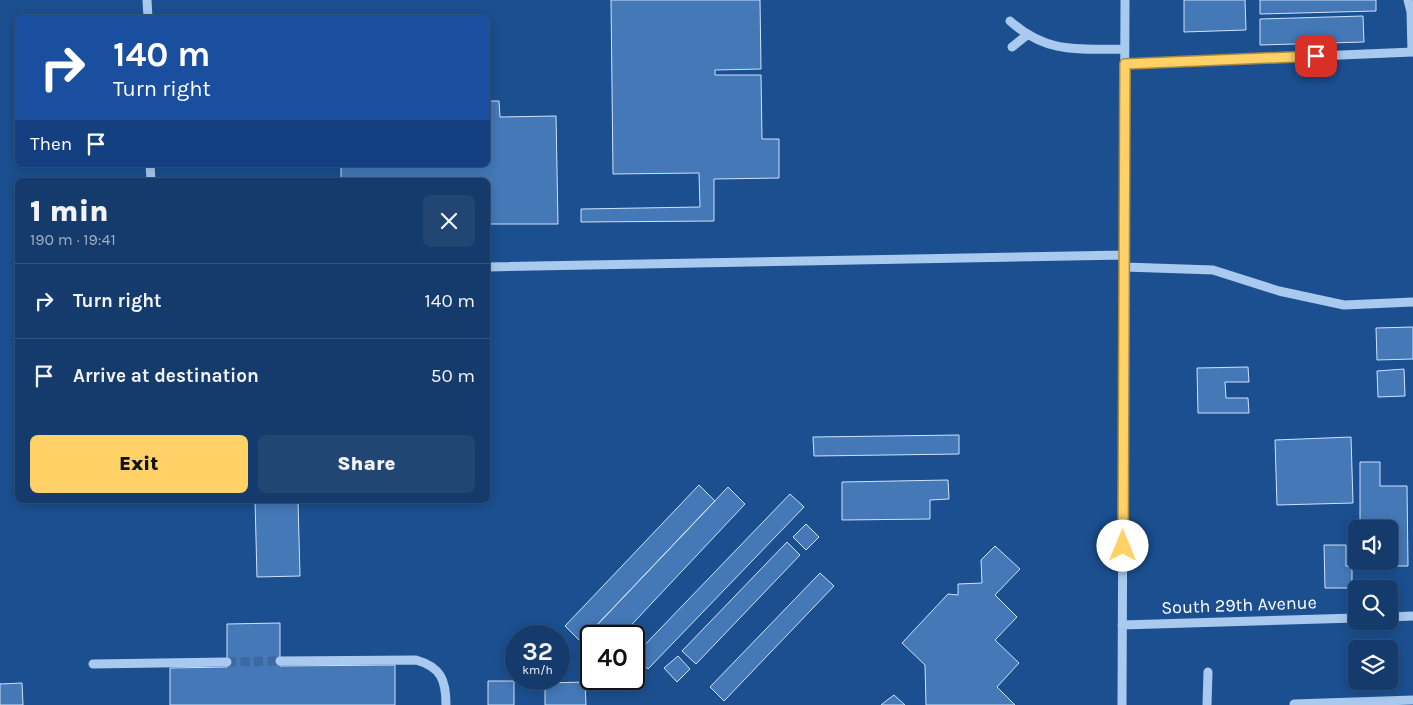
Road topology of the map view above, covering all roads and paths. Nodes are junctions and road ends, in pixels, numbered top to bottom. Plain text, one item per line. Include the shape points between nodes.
1 (147, 0) edge
2 (1125, 0) edge
3 (1408, 0) edge
4 (148, 15) edge
5 (1010, 20) dead end
6 (1027, 35) junction
7 (1012, 46) dead end
8 (1125, 50) junction
9 (1413, 52) edge
10 (1125, 64) junction
11 (1125, 255) junction
12 (490, 267) edge
13 (1125, 268) junction
14 (1413, 302) edge
15 (1413, 616) edge
16 (1398, 617) edge
17 (1348, 618) edge
18 (1122, 625) junction
19 (280, 661) tunnel mouth
20 (227, 662) tunnel mouth
21 (93, 664) dead end
22 (1208, 672) dead end
23 (1413, 700) edge
24 (1294, 704) edge
25 (446, 705) edge
26 (1122, 705) edge
27 (1207, 705) edge

1 - 4 street
2 - 8 street
3 - 9 street
5 - 6 street
6 - 7 street
6 - 8 street via 1052,46
8 - 10 street
9 - 10 street
10 - 11 street
11 - 12 street
11 - 13 street
13 - 14 street via 1213,270 1279,291 1344,305
13 - 18 street
15 - 16 street
17 - 18 street, South 29th Avenue
18 - 26 street
19 - 25 street via 416,660 430,664 441,675 446,689
20 - 21 street
22 - 27 street
23 - 24 street

